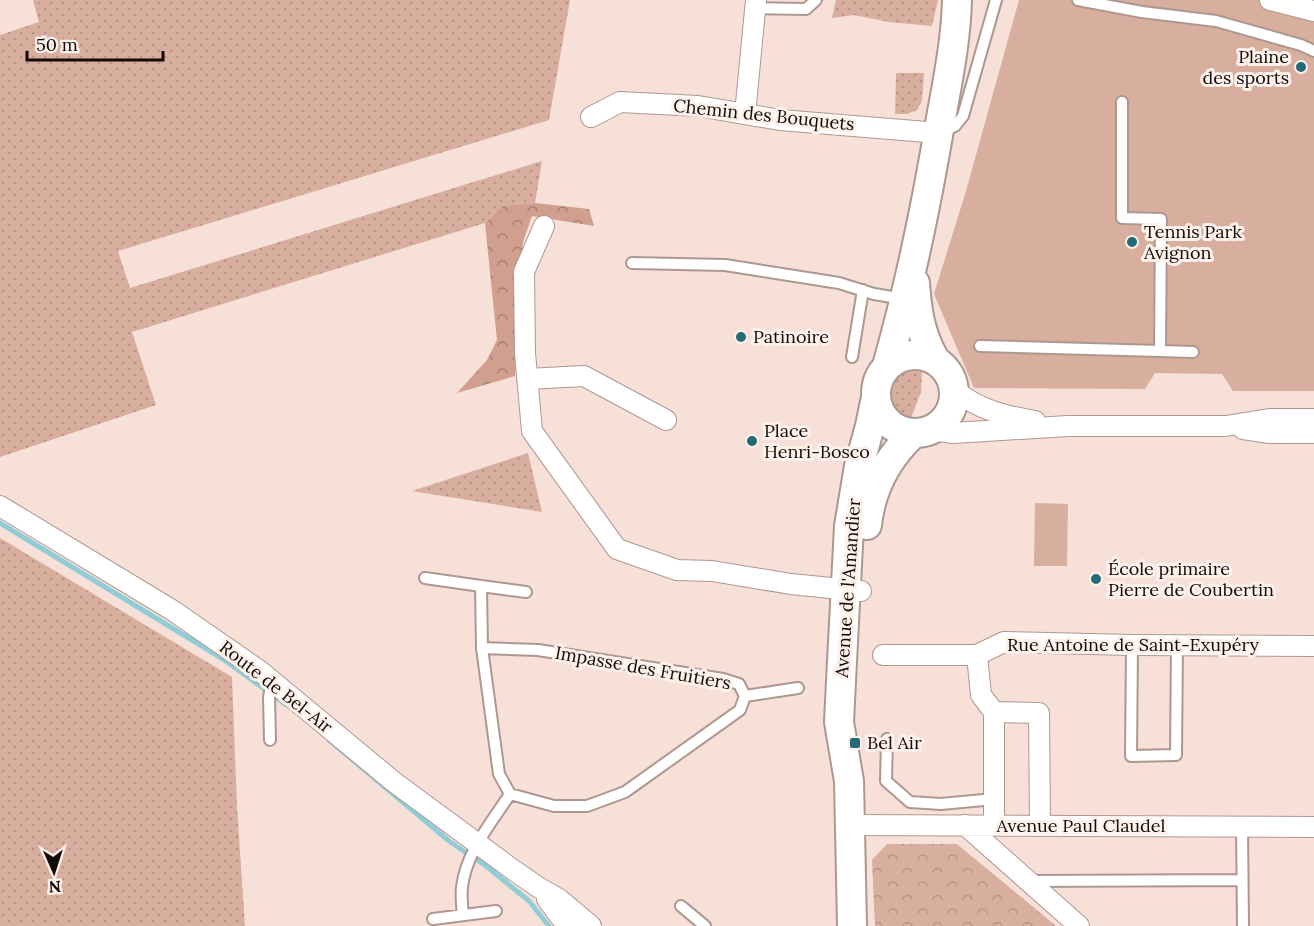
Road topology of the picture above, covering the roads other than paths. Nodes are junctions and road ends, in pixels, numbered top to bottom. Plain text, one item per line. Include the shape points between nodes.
1 (816, 0) edge
2 (957, 0) edge
3 (968, 0) edge
4 (996, 0) edge
5 (1078, 0) edge
6 (1270, 0) edge
7 (755, 4) edge
8 (1314, 11) edge
9 (957, 30) junction
10 (1314, 51) edge
11 (1122, 102) dead end
12 (745, 114) junction
13 (591, 117) dead end
14 (939, 133) junction
15 (544, 226) dead end
16 (632, 263) dead end
17 (913, 268) junction
18 (863, 290) junction
19 (904, 299) junction
20 (980, 346) dead end
21 (1160, 351) junction
22 (1193, 352) dead end
23 (852, 357) dead end
24 (934, 358) junction
25 (887, 366) junction
26 (527, 378) junction
27 (955, 390) junction
28 (876, 397) junction
29 (1314, 419) edge
30 (666, 420) dead end
31 (1068, 426) junction
32 (1226, 426) junction
33 (923, 431) junction
34 (1314, 433) edge
35 (0, 506) edge
36 (426, 578) dead end
37 (481, 586) junction
38 (853, 590) junction
39 (526, 592) dead end
40 (1132, 645) junction
41 (1177, 645) junction
42 (1314, 646) edge
43 (482, 648) junction
44 (883, 655) dead end
45 (977, 655) junction
46 (272, 681) junction
47 (798, 688) dead end
48 (745, 696) junction
49 (994, 712) junction
50 (887, 739) dead end
51 (270, 740) dead end
52 (510, 794) junction
53 (994, 799) junction
54 (849, 825) junction
55 (965, 825) junction
56 (994, 825) junction
57 (1040, 826) junction
58 (1242, 826) junction
59 (1314, 827) edge
60 (478, 843) junction
61 (1242, 880) junction
62 (1027, 881) junction
63 (538, 887) junction
64 (681, 906) dead end
65 (496, 911) dead end
66 (463, 915) junction
67 (434, 920) dead end
68 (567, 926) edge
69 (591, 926) edge
70 (705, 926) edge
71 (852, 926) edge
72 (1079, 926) edge
73 (1242, 926) edge

1 - 7 lane via 806,9
2 - 9 main road
3 - 9 main road
4 - 14 lane via 963,116 955,126
5 - 10 lane via 1216,21
6 - 8 street
7 - 12 street
9 - 14 main road
11 - 21 lane via 1122,218 1161,219
12 - 13 street, Chemin des Bouquets via 698,106 620,102
12 - 14 street, Chemin des Bouquets
14 - 17 main road
15 - 26 street via 524,272
16 - 18 lane via 725,265
17 - 19 main road
17 - 24 main road via 923,340
18 - 19 lane
18 - 23 lane
19 - 25 main road
20 - 21 lane
21 - 22 lane
24 - 25 main road via 909,355
24 - 27 main road via 952,377
25 - 28 main road via 876,386
26 - 30 street via 584,376
26 - 38 street via 532,431 617,549 677,570
27 - 31 street via 996,413
27 - 33 main road via 950,413 942,423
28 - 33 main road via 878,408 892,426 903,431
28 - 38 main road, Avenue de l'Amandier via 853,497
29 - 32 street via 1269,419
31 - 32 street
31 - 33 street via 953,433
32 - 34 street via 1270,433
33 - 38 main road, Avenue de l'Amandier via 890,459 879,477
35 - 46 street, Route de Bel-Air via 172,610
36 - 37 lane
37 - 39 lane
37 - 43 lane
38 - 54 main road, Avenue de l'Amandier via 839,722 849,781
40 - 41 street, Rue Antoine de Saint-Exupéry
40 - 41 lane via 1131,756 1176,755
40 - 45 street, Rue Antoine de Saint-Exupéry via 1004,642
41 - 42 street, Rue Antoine de Saint-Exupéry
43 - 48 lane, Impasse des Fruitiers via 538,650 723,679 739,684
43 - 52 lane via 500,774
44 - 45 street, Rue Antoine de Saint-Exupéry
45 - 49 street via 981,695
46 - 51 lane
46 - 60 street, Route de Bel-Air via 394,782
47 - 48 lane
48 - 52 lane, Impasse des Fruitiers via 740,710 625,792 587,806 554,806
49 - 53 street
49 - 57 street via 1039,713
50 - 53 lane via 886,781 910,802 941,804
52 - 60 lane
53 - 56 street
54 - 55 street, Avenue Paul Claudel
54 - 71 main road, Avenue de l'Amandier
55 - 56 street, Avenue Paul Claudel
55 - 62 street
56 - 57 street, Avenue Paul Claudel
57 - 58 street, Avenue Paul Claudel
58 - 59 street, Avenue Paul Claudel
58 - 61 lane
60 - 63 street, Route de Bel-Air
60 - 66 lane via 462,884
61 - 62 lane
61 - 73 lane
62 - 72 street
63 - 68 street, Route de Bel-Air
63 - 69 street, Route de Bel-Air
64 - 70 lane
65 - 66 lane
66 - 67 lane

